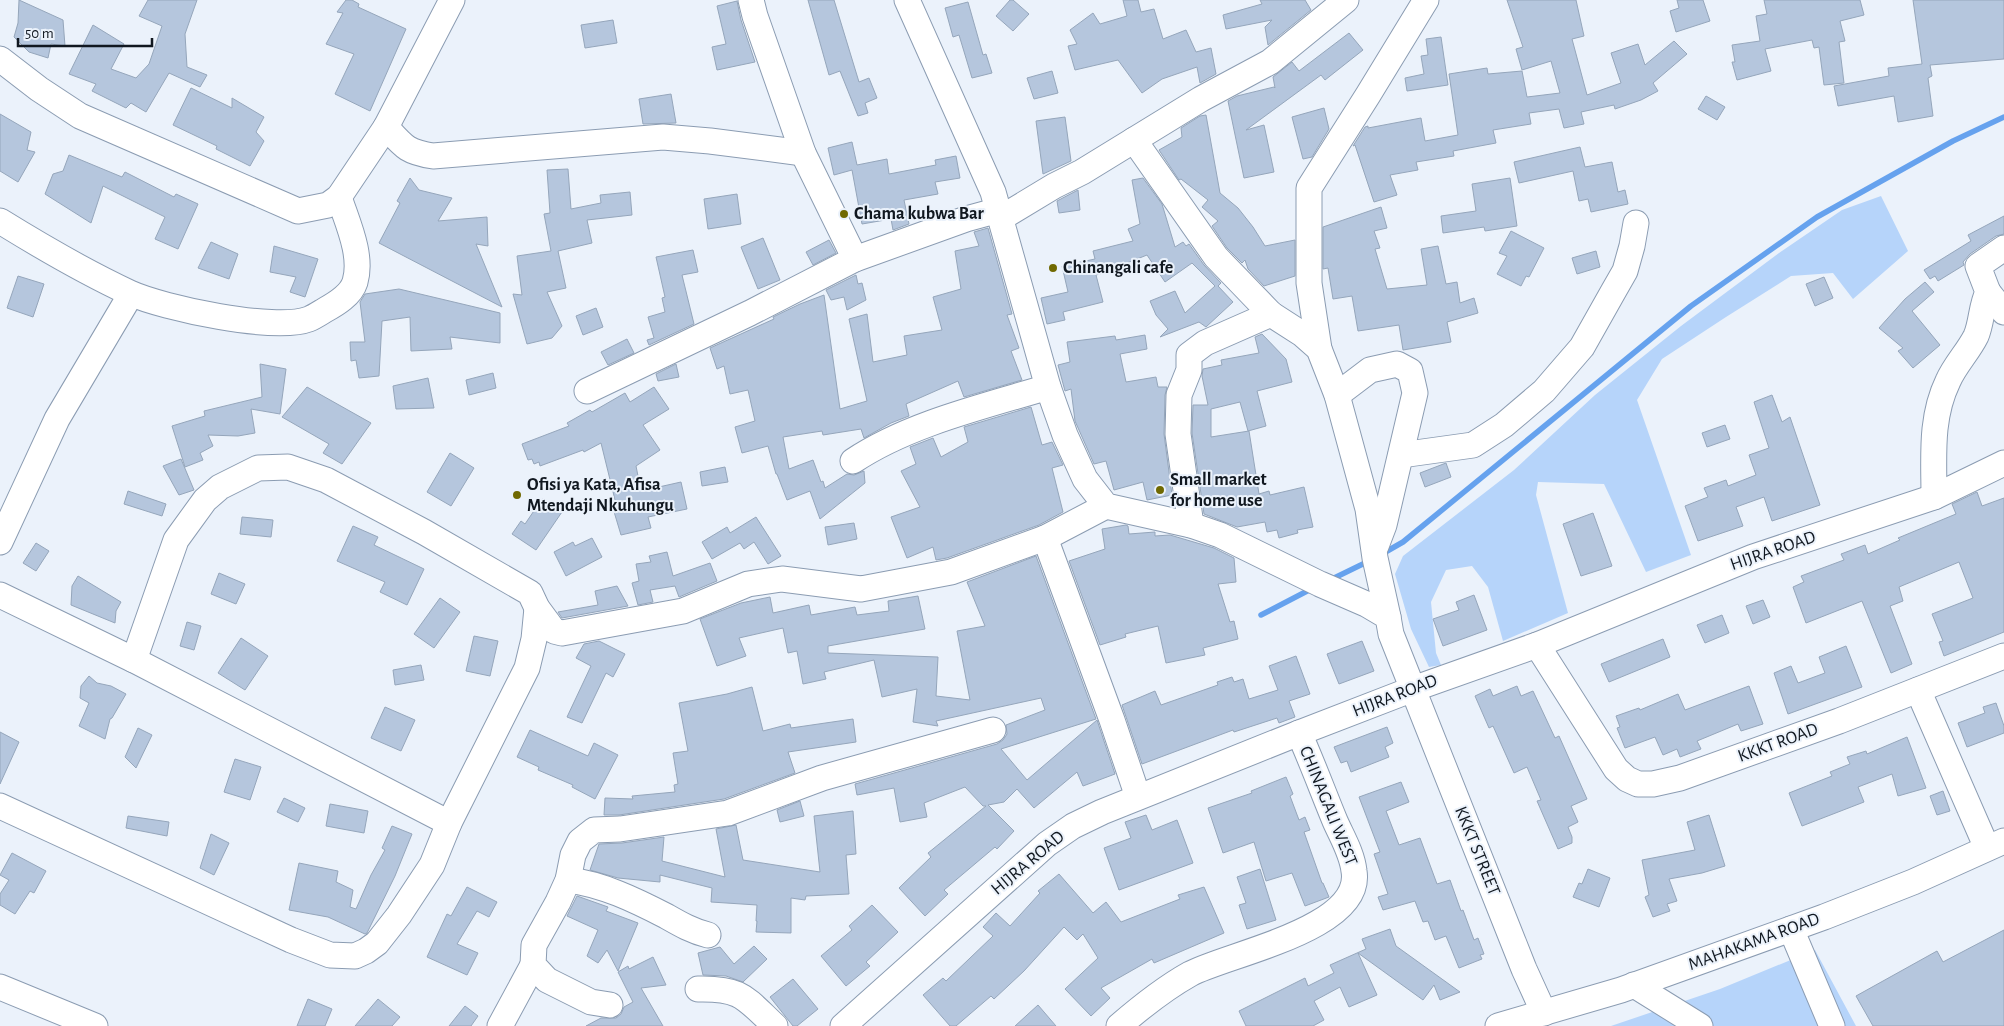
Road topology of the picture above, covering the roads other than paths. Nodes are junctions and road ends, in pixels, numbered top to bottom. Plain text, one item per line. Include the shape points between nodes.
1 (452, 0) edge
2 (751, 0) edge
3 (907, 0) edge
4 (1346, 0) edge
5 (1426, 0) edge
6 (0, 59) edge
7 (386, 127) junction
8 (1134, 140) junction
9 (803, 153) junction
10 (339, 197) junction
11 (1000, 214) junction
12 (0, 221) edge
13 (1636, 224) dead end
14 (2004, 248) edge
15 (855, 259) junction
16 (1988, 292) junction
17 (131, 294) junction
18 (2004, 312) edge
19 (1271, 314) junction
20 (1319, 349) junction
21 (1048, 387) junction
22 (587, 391) dead end
23 (1337, 395) junction
24 (1401, 455) junction
25 (853, 461) dead end
26 (2004, 464) edge
27 (1934, 497) junction
28 (1106, 506) junction
29 (1190, 525) junction
30 (1044, 538) junction
31 (0, 542) edge
32 (1374, 551) junction
33 (0, 596) edge
34 (537, 608) junction
35 (1388, 618) junction
36 (1537, 645) junction
37 (2004, 656) edge
38 (134, 660) junction
39 (1413, 689) junction
40 (1918, 690) junction
41 (993, 730) dead end
42 (1299, 733) junction
43 (1138, 797) junction
44 (0, 806) edge
45 (449, 823) junction
46 (1995, 845) edge
47 (568, 880) junction
48 (1791, 929) junction
49 (708, 935) dead end
50 (532, 965) junction
51 (1634, 985) junction
52 (0, 987) edge
53 (698, 989) dead end
54 (610, 1005) dead end
55 (1544, 1013) junction
56 (95, 1026) edge
57 (500, 1026) edge
58 (775, 1026) edge
59 (843, 1026) edge
60 (1119, 1026) edge
61 (1498, 1026) edge
62 (1700, 1026) edge
63 (1832, 1026) edge

1 - 7 street
2 - 9 street
3 - 11 street
4 - 8 street via 1270,62
5 - 20 street, KKKT STREET via 1309,188 1309,283
6 - 10 street via 80,116 298,211 328,206
7 - 9 street via 414,153 433,156 664,137
7 - 10 street
8 - 11 street
8 - 19 street via 1216,257
9 - 15 street
10 - 17 street via 357,259 355,282 341,301 308,320 282,323 248,321 181,309
11 - 15 street via 958,222
11 - 21 street
12 - 17 street
13 - 24 street via 1627,263 1613,292 1582,347 1544,391 1504,426 1473,445
14 - 16 street via 1978,266
15 - 22 street
16 - 18 street
16 - 27 street via 1976,336 1939,401 1934,420
17 - 31 street via 57,419
19 - 20 street
19 - 29 street via 1205,343 1188,355 1189,370 1179,396 1178,434
20 - 23 street, KKKT STREET
21 - 25 street via 911,431 874,447
21 - 28 street via 1085,479
23 - 24 street via 1370,370 1397,364 1410,371 1415,393
23 - 32 street, KKKT STREET via 1368,509
24 - 32 street via 1384,525
26 - 27 street, HIJRA ROAD
27 - 36 street, HIJRA ROAD via 1753,557
28 - 29 street
28 - 30 street
29 - 35 street via 1220,535 1366,604
30 - 34 street via 951,572 874,588 782,579 748,584 683,611 562,633 554,631
30 - 43 street
32 - 35 street, KKKT STREET
33 - 38 street
34 - 38 street via 530,593 326,480 288,467 258,468 220,486 205,500 176,540
34 - 45 street via 527,668
35 - 39 street, KKKT STREET via 1390,634
36 - 39 street, HIJRA ROAD
36 - 40 street, KKKT ROAD via 1616,769 1638,784 1680,778 1839,722
37 - 40 street, KKKT ROAD
38 - 45 street
39 - 42 street, HIJRA ROAD
39 - 55 street, KKKT STREET
40 - 46 street
41 - 47 street via 822,778 728,813 594,830 580,841 573,855
42 - 43 street, HIJRA ROAD
42 - 60 street, CHINAGALI WEST via 1348,849 1355,872 1352,891 1342,906 1322,920 1289,937 1191,974
43 - 59 street, HIJRA ROAD via 1073,826 1047,844
44 - 45 street via 291,940 330,955 355,956 377,943 399,915 432,865
46 - 48 street, MAHAKAMA ROAD via 1913,882
47 - 49 street via 596,885 692,931
47 - 50 street via 534,945
48 - 51 street, MAHAKAMA ROAD
48 - 63 street
50 - 54 street via 547,980 591,1002
50 - 57 street
51 - 55 street, MAHAKAMA ROAD
51 - 62 street
52 - 56 street
53 - 58 street via 732,991 744,997
55 - 61 street, MAHAKAMA ROAD

